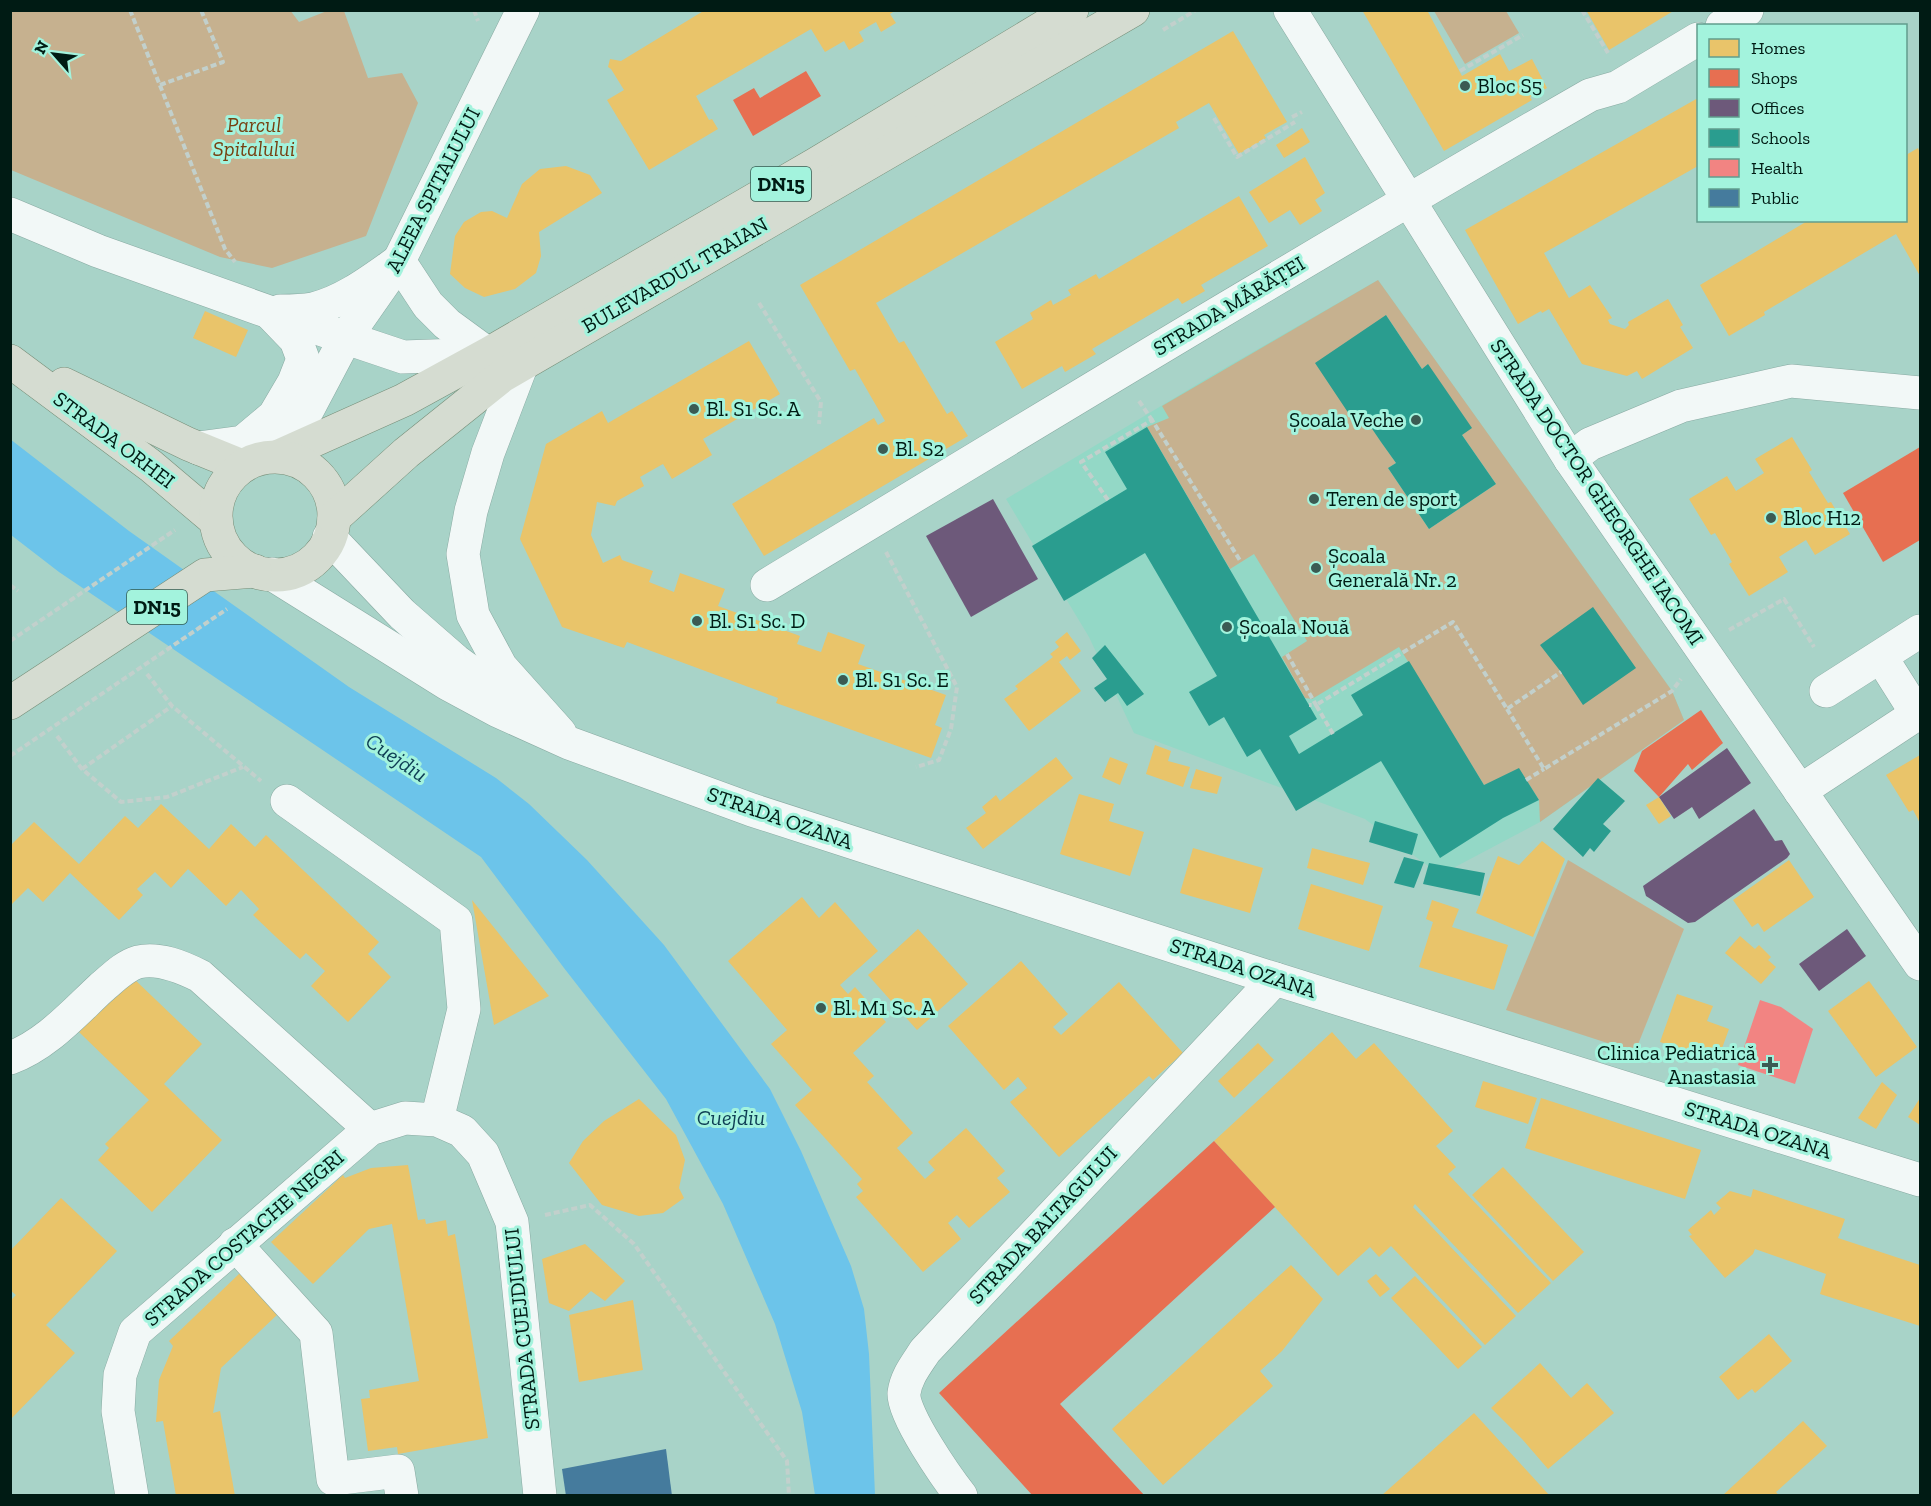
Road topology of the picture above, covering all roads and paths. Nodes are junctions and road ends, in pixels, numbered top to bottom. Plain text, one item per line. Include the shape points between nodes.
1 (130, 10) edge
2 (201, 10) edge
3 (523, 10) edge
4 (1072, 10) edge
5 (1133, 10) edge
6 (1290, 10) edge
7 (1582, 10) edge
8 (1747, 10) edge
9 (1725, 24) edge
10 (1523, 35) dead end
11 (1697, 40) edge
12 (1609, 54) dead end
13 (1460, 71) dead end
14 (160, 86) junction
15 (1302, 112) dead end
16 (1214, 118) dead end
17 (1408, 199) junction
18 (10, 214) edge
19 (399, 261) junction
20 (238, 267) dead end
21 (759, 303) dead end
22 (269, 312) junction
23 (346, 337) junction
24 (488, 354) junction
25 (10, 360) edge
26 (522, 364) junction
27 (1920, 393) edge
28 (1147, 415) dead end
29 (1152, 420) junction
30 (819, 424) dead end
31 (198, 448) junction
32 (279, 456) junction
33 (1570, 459) junction
34 (242, 466) junction
35 (1108, 500) dead end
36 (871, 522) junction
37 (218, 528) junction
38 (332, 528) junction
39 (1241, 562) dead end
40 (263, 573) junction
41 (205, 574) junction
42 (10, 585) edge
43 (766, 585) dead end
44 (18, 591) dead end
45 (217, 615) dead end
46 (1920, 631) edge
47 (1724, 633) dead end
48 (1814, 646) dead end
49 (1287, 654) dead end
50 (1881, 657) junction
51 (1561, 672) dead end
52 (1684, 673) dead end
53 (147, 674) dead end
54 (1826, 691) dead end
55 (10, 703) edge
56 (1309, 705) dead end
57 (1316, 705) junction
58 (172, 706) junction
59 (1507, 709) junction
60 (1919, 713) edge
61 (1333, 734) dead end
62 (57, 736) dead end
63 (569, 743) junction
64 (10, 756) edge
65 (243, 767) junction
66 (916, 767) dead end
67 (82, 769) junction
68 (1544, 769) junction
69 (1526, 780) dead end
70 (1800, 791) junction
71 (287, 801) joint
72 (1920, 964) edge
73 (1275, 979) junction
74 (10, 1058) edge
75 (437, 1120) junction
76 (370, 1129) junction
77 (1920, 1180) edge
78 (512, 1222) junction
79 (235, 1244) junction
80 (132, 1496) edge
81 (402, 1496) edge
82 (540, 1496) edge
83 (789, 1496) edge
84 (961, 1496) edge

1 - 14 path
2 - 14 path via 223,62
3 - 19 street, ALEEA SPITALULUI
4 - 24 main road, BULEVARDUL TRAIAN / DN15
5 - 26 main road, BULEVARDUL TRAIAN / DN15
6 - 17 street, STRADA DOCTOR GHEORGHE IACOMI
7 - 12 path
8 - 9 street
10 - 13 path
11 - 17 street, STRADA MĂRĂȚEI via 1618,87 1590,95
14 - 20 path via 225,249
15 - 16 path via 1237,157
17 - 33 street, STRADA DOCTOR GHEORGHE IACOMI
17 - 36 street, STRADA MĂRĂȚEI
18 - 22 street via 98,251
19 - 22 street via 339,300 311,309
19 - 23 street, ALEEA SPITALULUI
19 - 24 street via 428,305
21 - 30 path via 821,402
22 - 23 street
22 - 31 street via 296,340 303,359 294,382 274,416 243,442
23 - 24 street via 403,357
23 - 32 street, ALEEA SPITALULUI
24 - 32 main road, BULEVARDUL TRAIAN / DN15 via 404,400
25 - 31 main road, STRADA ORHEI
25 - 37 main road, STRADA ORHEI via 151,466
26 - 38 main road, BULEVARDUL TRAIAN / DN15 via 502,375 406,453
26 - 63 street via 488,453 463,554 473,615 501,667
27 - 33 street via 1791,381 1682,406 1590,444
28 - 29 path
29 - 35 path via 1081,462
29 - 39 path
31 - 34 main road, STRADA ORHEI
32 - 34 main road, DN15
32 - 38 main road via 301,462 319,476 330,496
33 - 70 street, STRADA DOCTOR GHEORGHE IACOMI
34 - 37 main road, DN15 via 222,490 217,506
36 - 43 street, STRADA MĂRĂȚEI
36 - 66 path via 957,687 951,729 939,760
37 - 40 main road via 228,551 240,563
37 - 41 main road, DN15
38 - 40 main road, DN15 via 313,561 293,571
38 - 63 street, STRADA OZANA via 402,614 456,661
40 - 41 main road, DN15
40 - 63 street, STRADA OZANA via 448,684
41 - 55 main road, DN15
42 - 44 path
45 - 64 path
46 - 50 street
47 - 48 path via 1784,599
49 - 57 path
50 - 54 street
50 - 60 street
51 - 59 path
52 - 68 path via 1672,691
53 - 58 path
56 - 57 path
57 - 59 path via 1453,622
57 - 61 path
58 - 65 path
58 - 67 path
59 - 68 path
60 - 70 street
62 - 67 path
63 - 73 street, STRADA OZANA via 752,810
65 - 67 path via 167,797 121,802
65 - 71 path
68 - 69 path
70 - 72 street, STRADA DOCTOR GHEORGHE IACOMI
71 - 75 street via 456,921 464,1009
73 - 77 street, STRADA OZANA
73 - 84 street, STRADA BALTAGULUI via 925,1351 908,1377 903,1396 912,1418
74 - 76 street via 52,1034 119,972 139,962 172,963 200,975
75 - 76 street, STRADA CUEJDIULUI via 405,1118
75 - 78 street, STRADA CUEJDIULUI via 462,1131 483,1154
76 - 79 street, STRADA COSTACHE NEGRI
78 - 82 street, STRADA CUEJDIULUI
78 - 83 path via 590,1205 634,1245 787,1461
79 - 80 street, STRADA COSTACHE NEGRI via 135,1332 120,1375 118,1411
79 - 81 street via 316,1333 333,1479 398,1471

